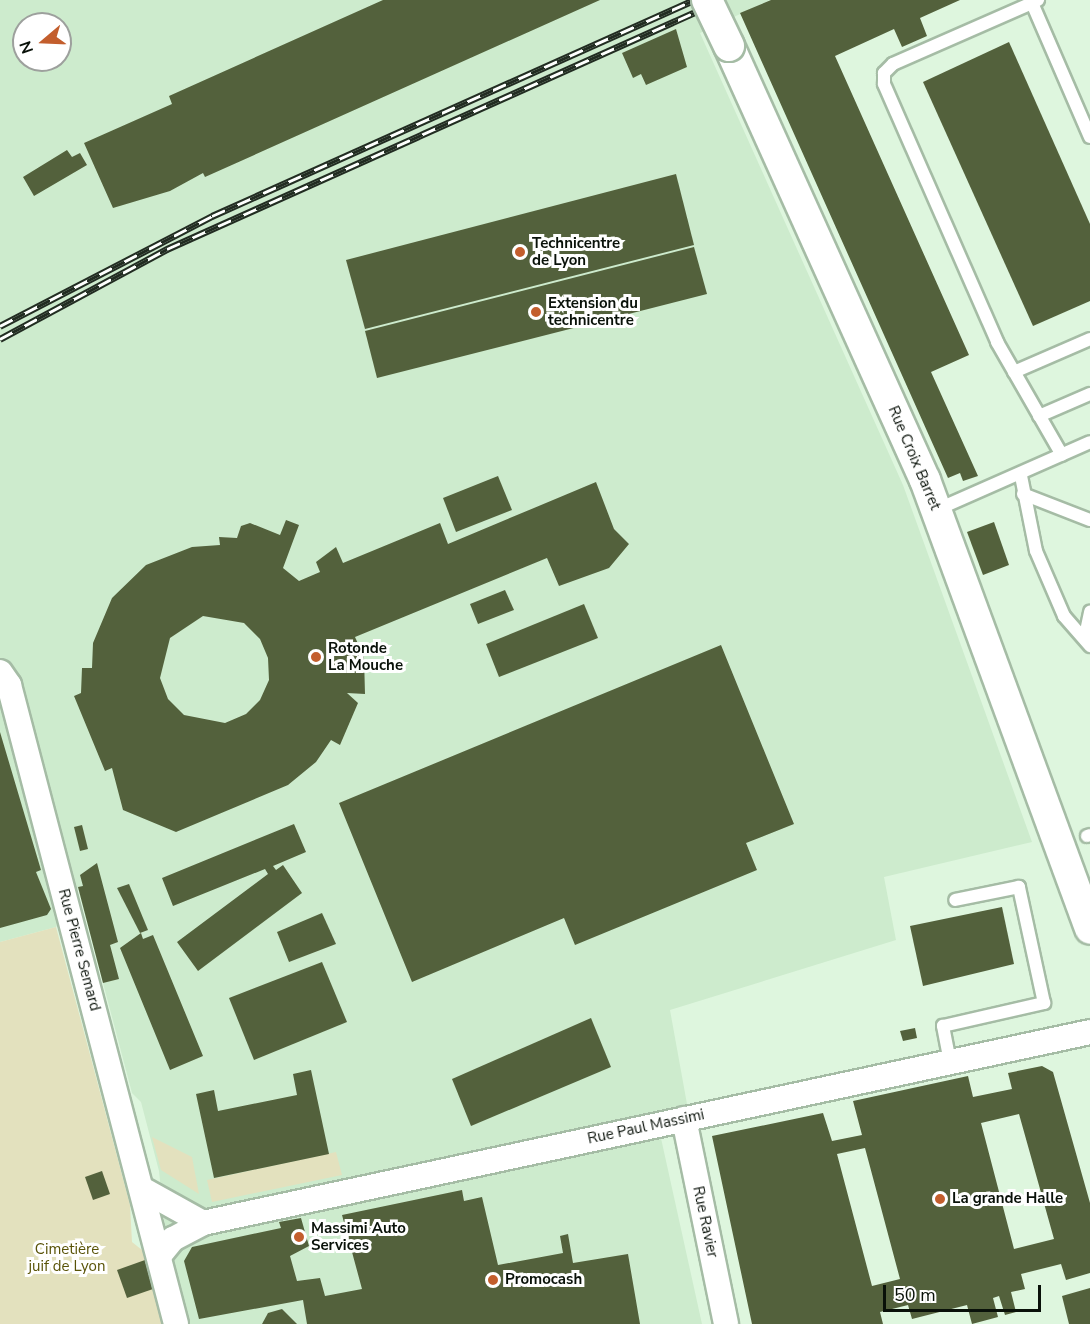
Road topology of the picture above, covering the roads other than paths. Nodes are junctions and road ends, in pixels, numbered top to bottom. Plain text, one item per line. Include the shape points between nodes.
1 (707, 0) edge
2 (1035, 1) edge
3 (1090, 137) edge
4 (1090, 339) edge
5 (1014, 372) junction
6 (1090, 394) edge
7 (1040, 416) junction
8 (1090, 442) edge
9 (1062, 455) junction
10 (1021, 476) junction
11 (1023, 495) junction
12 (936, 510) junction
13 (1090, 520) edge
14 (1090, 612) edge
15 (1088, 641) edge
16 (0, 672) edge
17 (955, 900) dead end
18 (1090, 929) edge
19 (1090, 1032) edge
20 (950, 1062) junction
21 (684, 1119) junction
22 (141, 1189) junction
23 (203, 1223) junction
24 (159, 1256) junction
25 (176, 1324) edge
26 (726, 1324) edge

1 - 12 street, Rue Croix Barret, bridge
2 - 3 lane
2 - 5 lane via 884,73
4 - 5 lane
5 - 7 lane
6 - 7 lane
7 - 9 lane
8 - 9 lane
9 - 10 lane
10 - 11 lane
10 - 12 lane
11 - 13 lane
11 - 15 lane via 1029,531 1064,616
12 - 18 street, Rue Croix Barret
14 - 15 lane
16 - 22 street, Rue Pierre Semard via 9,685
17 - 20 lane via 1019,887 1044,1003 943,1026
19 - 20 street, Rue Paul Massimi
20 - 21 street, Rue Paul Massimi
21 - 23 street, Rue Paul Massimi
21 - 26 street, Rue Ravier
22 - 23 street
22 - 24 street, Rue Pierre Semard
23 - 24 street, Rue Paul Massimi via 173,1239
24 - 25 street, Rue Pierre Semard

